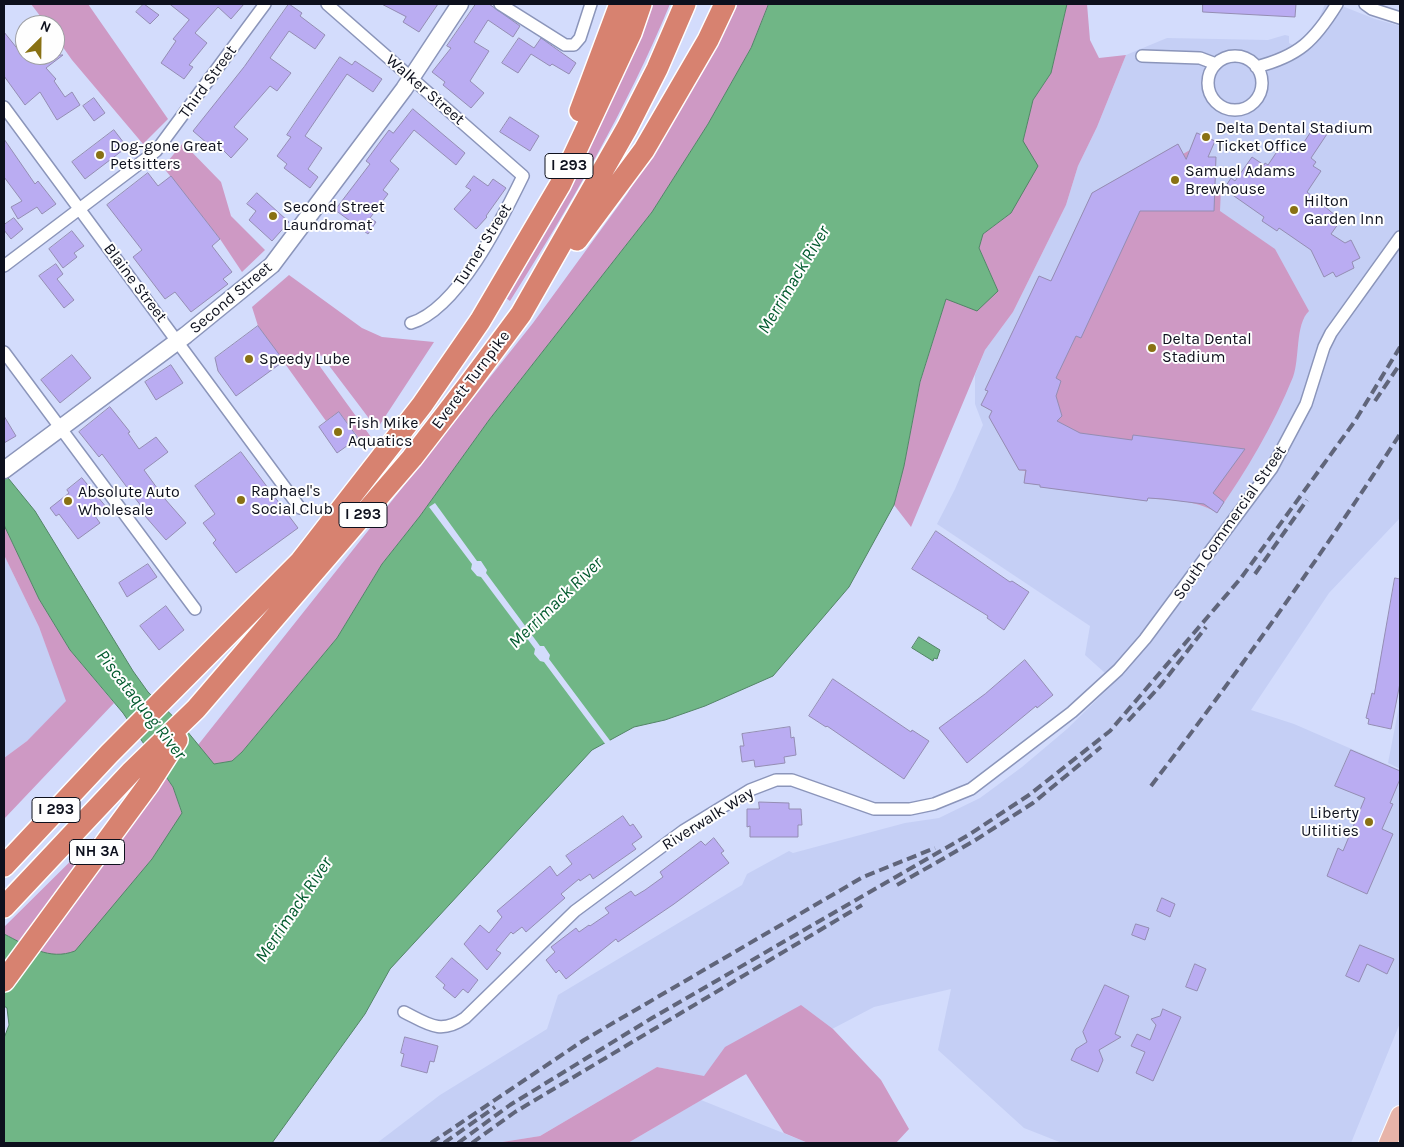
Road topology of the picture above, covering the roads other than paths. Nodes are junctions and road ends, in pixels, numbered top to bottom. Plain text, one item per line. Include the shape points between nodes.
1 (265, 4) edge
2 (327, 4) edge
3 (460, 4) edge
4 (500, 4) edge
5 (591, 4) edge
6 (620, 4) edge
7 (641, 4) edge
8 (684, 4) edge
9 (725, 4) edge
10 (1336, 4) edge
11 (1365, 4) edge
12 (1400, 18) edge
13 (1142, 56) dead end
14 (1216, 64) junction
15 (1256, 67) junction
16 (412, 78) junction
17 (4, 107) edge
18 (523, 176) joint
19 (80, 210) junction
20 (1400, 237) edge
21 (4, 266) edge
22 (521, 314) junction
23 (480, 321) junction
24 (411, 323) dead end
25 (179, 341) junction
26 (4, 352) edge
27 (61, 429) junction
28 (4, 470) edge
29 (300, 508) dead end
30 (195, 609) dead end
31 (1118, 670) joint
32 (140, 778) junction
33 (4, 866) edge
34 (4, 907) edge
35 (4, 981) edge
36 (404, 1012) dead end
37 (1400, 1115) edge
38 (1388, 1143) edge

1 - 19 street, Third Street via 161,146
2 - 16 street, Walker Street
3 - 16 main road, Second Street
4 - 5 street via 565,45 574,46 580,38
6 - 23 highway via 582,106
7 - 23 highway, Everett Turnpike / I 293 via 631,33 560,185
8 - 22 highway, Everett Turnpike / I 293 via 657,69 627,128
9 - 22 highway via 708,40 644,150
10 - 15 street via 1321,30 1308,44 1293,54
11 - 12 street
13 - 14 street via 1200,58
14 - 15 street via 1236,56
14 - 15 street via 1208,78 1210,94 1220,106 1236,110 1251,105 1260,91 1262,83
16 - 18 street, Walker Street
16 - 25 main road, Second Street via 272,265
17 - 19 street, Blaine Street
18 - 24 street, Turner Street via 476,260 455,290 436,311
19 - 21 street, Third Street
19 - 25 street, Blaine Street
20 - 31 street, South Commercial Street via 1331,333 1302,412 1272,468 1177,599
22 - 32 highway, Everett Turnpike / I 293 via 412,458
23 - 33 highway, Everett Turnpike / I 293 via 378,464 300,562 109,754
25 - 27 main road, Second Street
25 - 29 street, Blaine Street
26 - 27 street
27 - 28 main road, Second Street
27 - 30 street
31 - 36 street, Riverwalk Way via 1072,712 971,789 934,804 910,809 874,808 792,780 776,780 750,790 683,831 575,911 454,1025 436,1026
32 - 34 highway, Everett Turnpike / I 293
32 - 35 highway, NH 3A
37 - 38 main road

